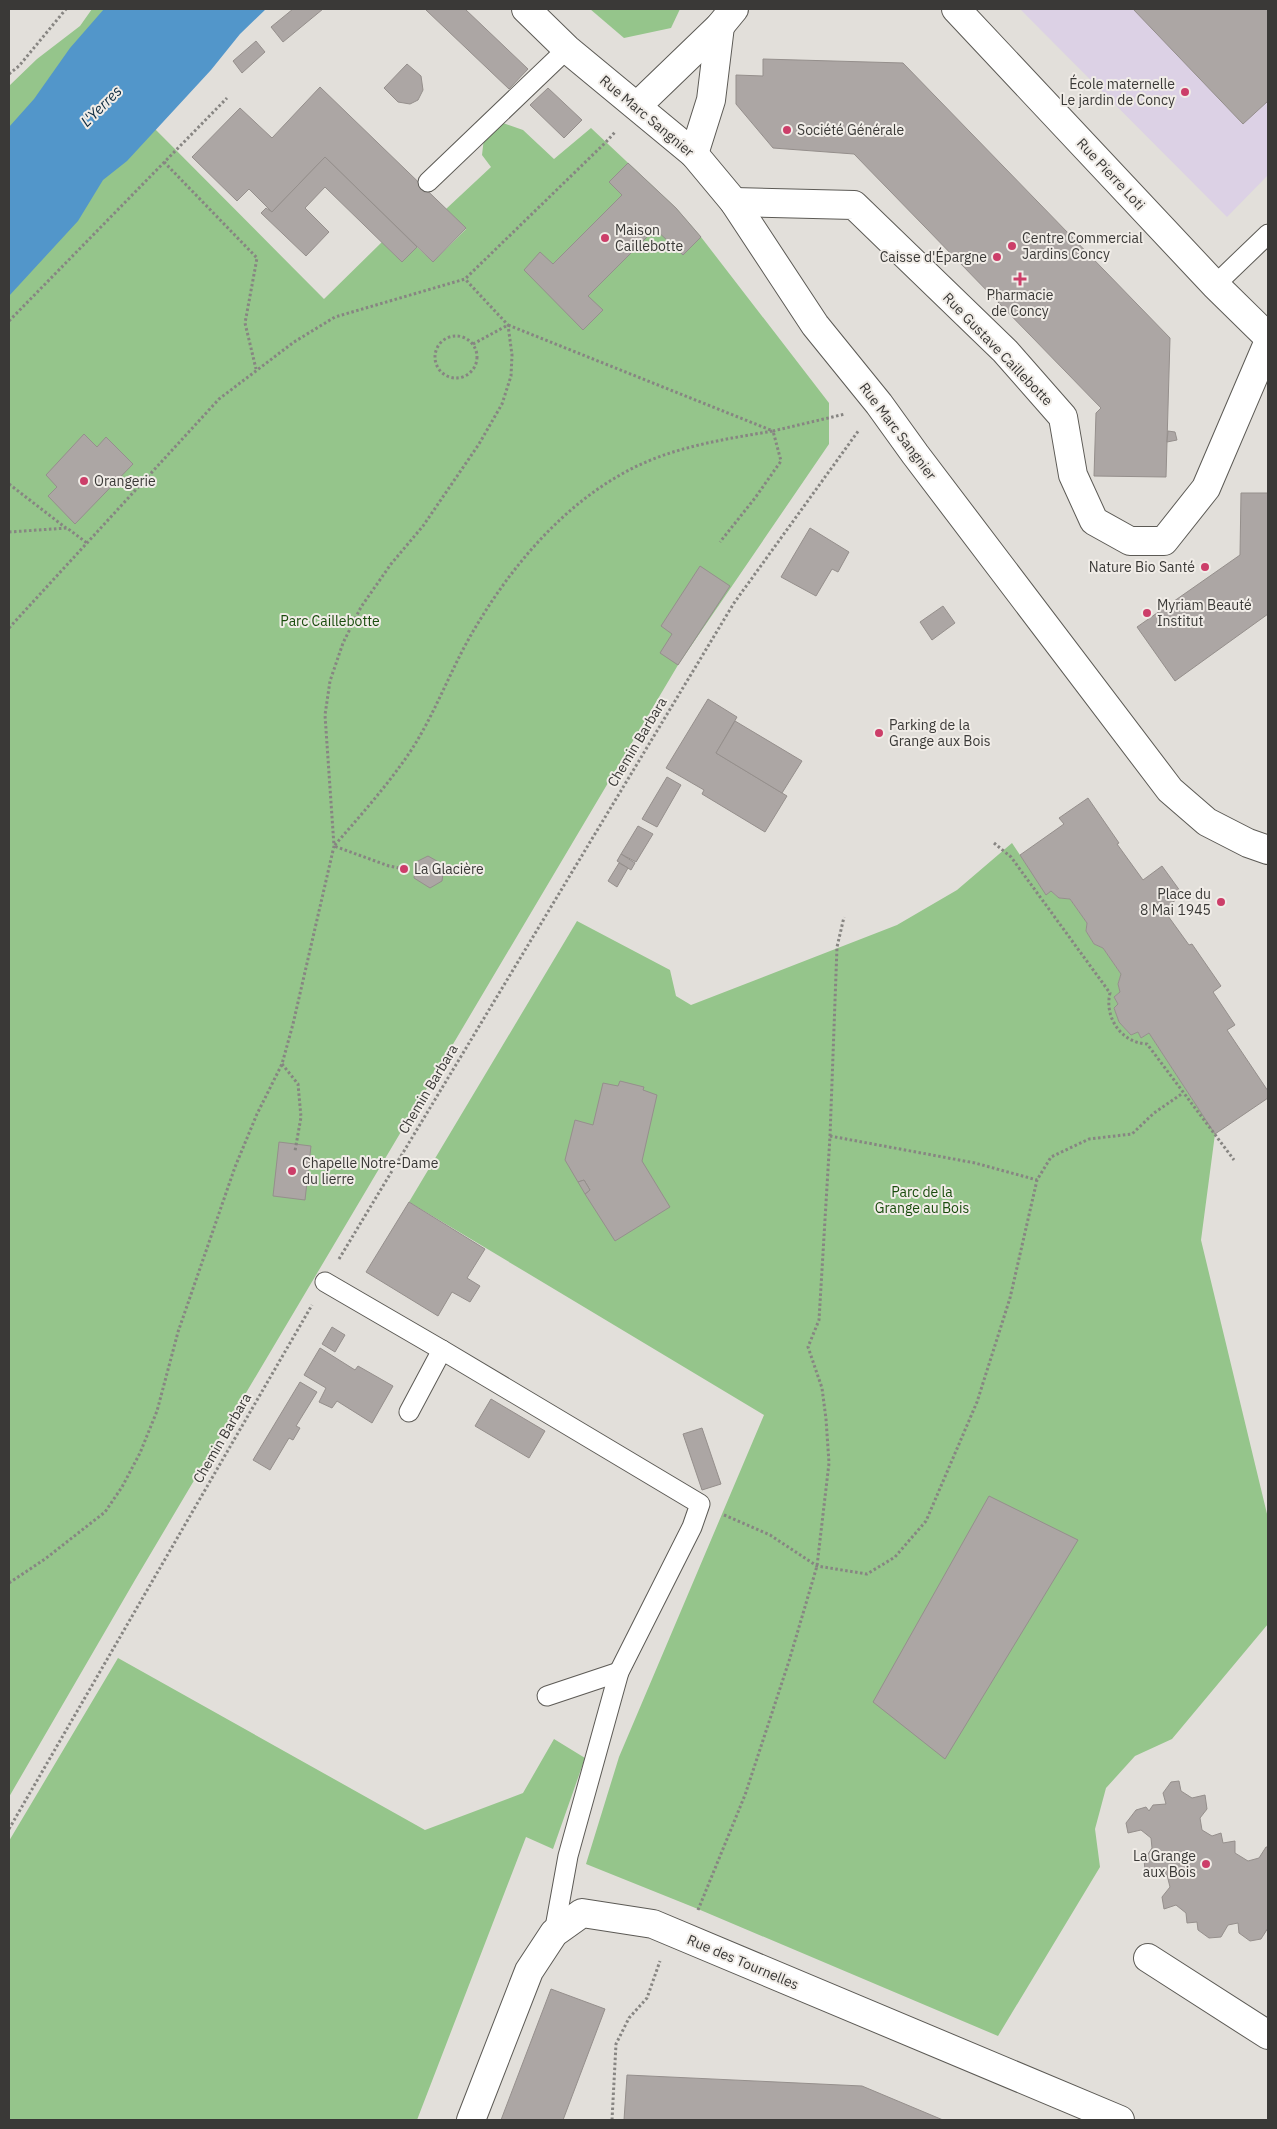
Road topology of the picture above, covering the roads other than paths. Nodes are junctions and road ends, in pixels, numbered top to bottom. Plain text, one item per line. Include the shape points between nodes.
1 (526, 9) edge
2 (956, 9) edge
3 (727, 17) edge
4 (567, 49) junction
5 (637, 106) junction
6 (694, 154) junction
7 (428, 182) dead end
8 (734, 202) junction
9 (1268, 234) edge
10 (1215, 285) junction
11 (1268, 337) edge
12 (1268, 342) edge
13 (1268, 850) edge
14 (325, 1282) road end
15 (442, 1350) junction
16 (409, 1412) dead end
17 (619, 1672) junction
18 (547, 1696) dead end
19 (554, 1933) junction
20 (1148, 1958) dead end
21 (1268, 2035) edge
22 (471, 2120) edge
23 (1120, 2120) edge

1 - 4 street, Rue Marc Sangnier
2 - 10 street, Rue Pierre Loti
3 - 5 street
3 - 6 street via 711,100
4 - 5 street, Rue Marc Sangnier
4 - 7 lane
5 - 6 street, Rue Marc Sangnier
6 - 8 street, Rue Marc Sangnier
8 - 12 street, Rue Gustave Caillebotte via 854,205 1004,351 1063,417 1073,475 1094,521 1130,541 1164,541 1206,488
8 - 13 street, Rue Marc Sangnier via 816,325 1170,790 1207,822
9 - 10 lane
10 - 11 street, Rue Pierre Loti
14 - 15 lane
15 - 16 lane
15 - 17 lane via 700,1504 692,1527
17 - 18 lane
17 - 19 lane via 568,1856
19 - 22 street, Rue des Tournelles via 529,1971
19 - 23 street, Rue des Tournelles via 582,1913 653,1924
20 - 21 street

